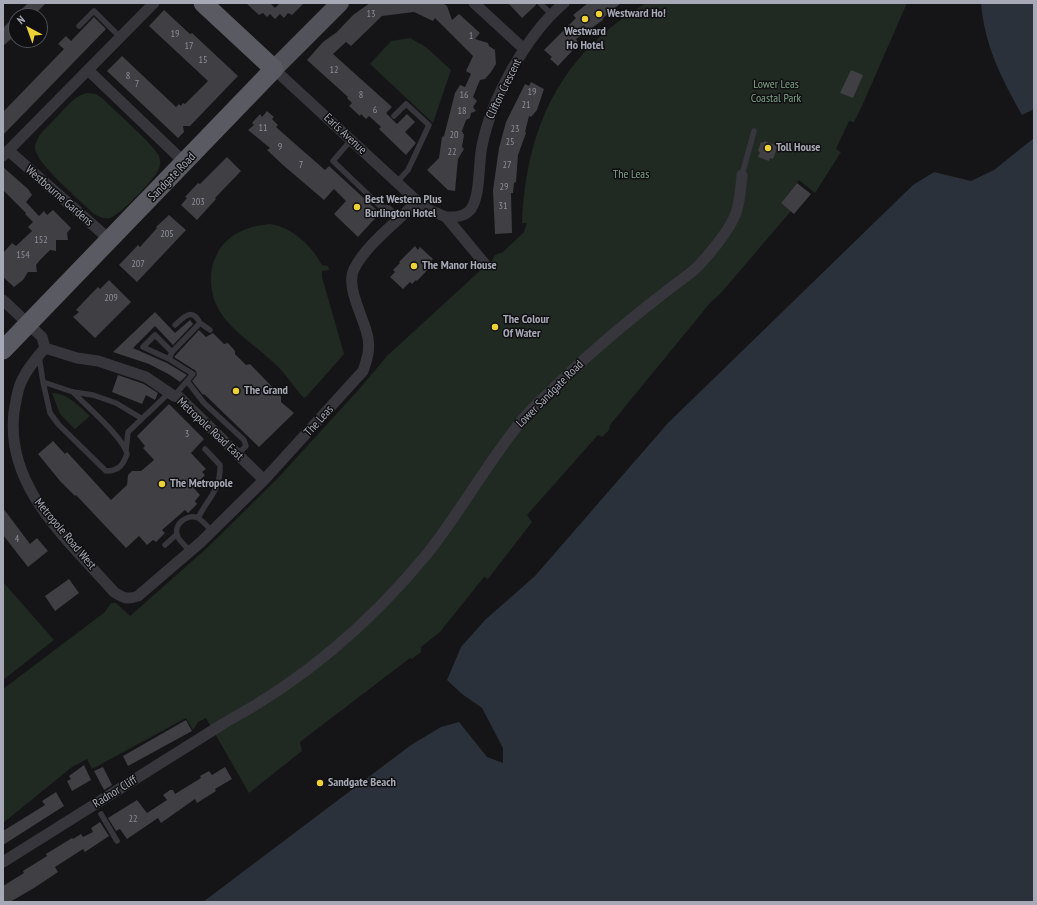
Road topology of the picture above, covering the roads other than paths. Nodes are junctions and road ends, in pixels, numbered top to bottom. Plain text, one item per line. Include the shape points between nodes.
1 (154, 3) edge
2 (340, 3) edge
3 (474, 3) edge
4 (540, 3) edge
5 (564, 3) edge
6 (206, 4) edge
7 (551, 14) junction
8 (79, 26) dead end
9 (120, 37) junction
10 (524, 49) junction
11 (274, 69) junction
12 (88, 70) junction
13 (394, 116) dead end
14 (754, 131) dead end
15 (351, 140) junction
16 (6, 154) edge
17 (185, 163) junction
18 (742, 175) joint
19 (397, 182) junction
20 (417, 201) junction
21 (446, 217) junction
22 (399, 218) junction
23 (110, 240) junction
24 (485, 264) dead end
25 (3, 300) edge
26 (200, 323) junction
27 (29, 324) junction
28 (175, 326) dead end
29 (210, 330) dead end
30 (3, 350) edge
31 (42, 352) junction
32 (172, 352) junction
33 (169, 359) junction
34 (187, 381) junction
35 (43, 382) junction
36 (73, 392) junction
37 (172, 394) junction
38 (141, 418) junction
39 (126, 450) junction
40 (205, 450) dead end
41 (238, 454) junction
42 (264, 480) junction
43 (198, 518) junction
44 (212, 531) junction
45 (177, 534) junction
46 (165, 545) dead end
47 (190, 551) junction
48 (126, 599) joint
49 (306, 672) joint
50 (100, 814) dead end
51 (117, 841) dead end
52 (3, 862) edge

1 - 9 street, Westbourne Gardens
2 - 11 main road, Sandgate Road
3 - 10 street
4 - 7 lane
5 - 7 street, Clifton Crescent
6 - 11 highway, Earls Avenue
7 - 10 street, Clifton Crescent
8 - 9 lane via 94,11
9 - 12 street, Westbourne Gardens
10 - 21 street, Clifton Crescent via 496,101 486,129 481,147 476,199 465,214
11 - 15 street, Earls Avenue
11 - 17 highway, Sandgate Road
12 - 16 street, Westbourne Gardens
12 - 17 street
13 - 19 lane via 406,104 429,124 408,170
14 - 18 lane
15 - 19 street, Earls Avenue
15 - 22 lane via 333,162 381,207 389,208
16 - 23 street, Westbourne Gardens
17 - 23 highway, Sandgate Road
18 - 49 street, Lower Sandgate Road via 735,214 703,260 693,271 607,338 523,419 427,553 355,630
19 - 20 street, Earls Avenue
20 - 21 street, Earls Avenue via 427,209
20 - 22 street, The Leas
21 - 24 street, Earls Avenue
22 - 42 street, The Leas via 364,254 354,270 353,285 368,338 368,359 363,371
23 - 27 highway, Sandgate Road
25 - 27 street
26 - 28 lane via 198,318 191,314 186,315
26 - 29 lane
26 - 32 lane
27 - 30 highway, Sandgate Road
27 - 31 street via 42,337
31 - 35 lane
31 - 37 street, Metropole Road East via 98,361 146,377
31 - 48 street, Metropole Road West via 22,380 16,399 12,439 18,464 36,501 47,515 114,592
32 - 33 lane
32 - 33 lane via 155,335 144,348
33 - 34 lane via 194,374
34 - 37 lane
34 - 41 lane via 204,403 244,440 246,446
35 - 36 lane
35 - 39 lane via 50,413 106,471 120,468 127,454
36 - 38 lane via 93,395 116,403
36 - 39 lane via 116,436
37 - 38 lane
37 - 41 street, Metropole Road East via 179,397
38 - 39 lane via 128,432
40 - 43 lane via 220,464 220,480
41 - 42 street, Metropole Road East
42 - 44 street, The Leas
43 - 44 lane
43 - 45 lane via 186,518 179,522
44 - 47 street, The Leas
45 - 46 lane
45 - 47 lane
47 - 48 street, The Leas via 138,596
49 - 52 street, Radnor Cliff via 253,708 223,718
50 - 51 lane

